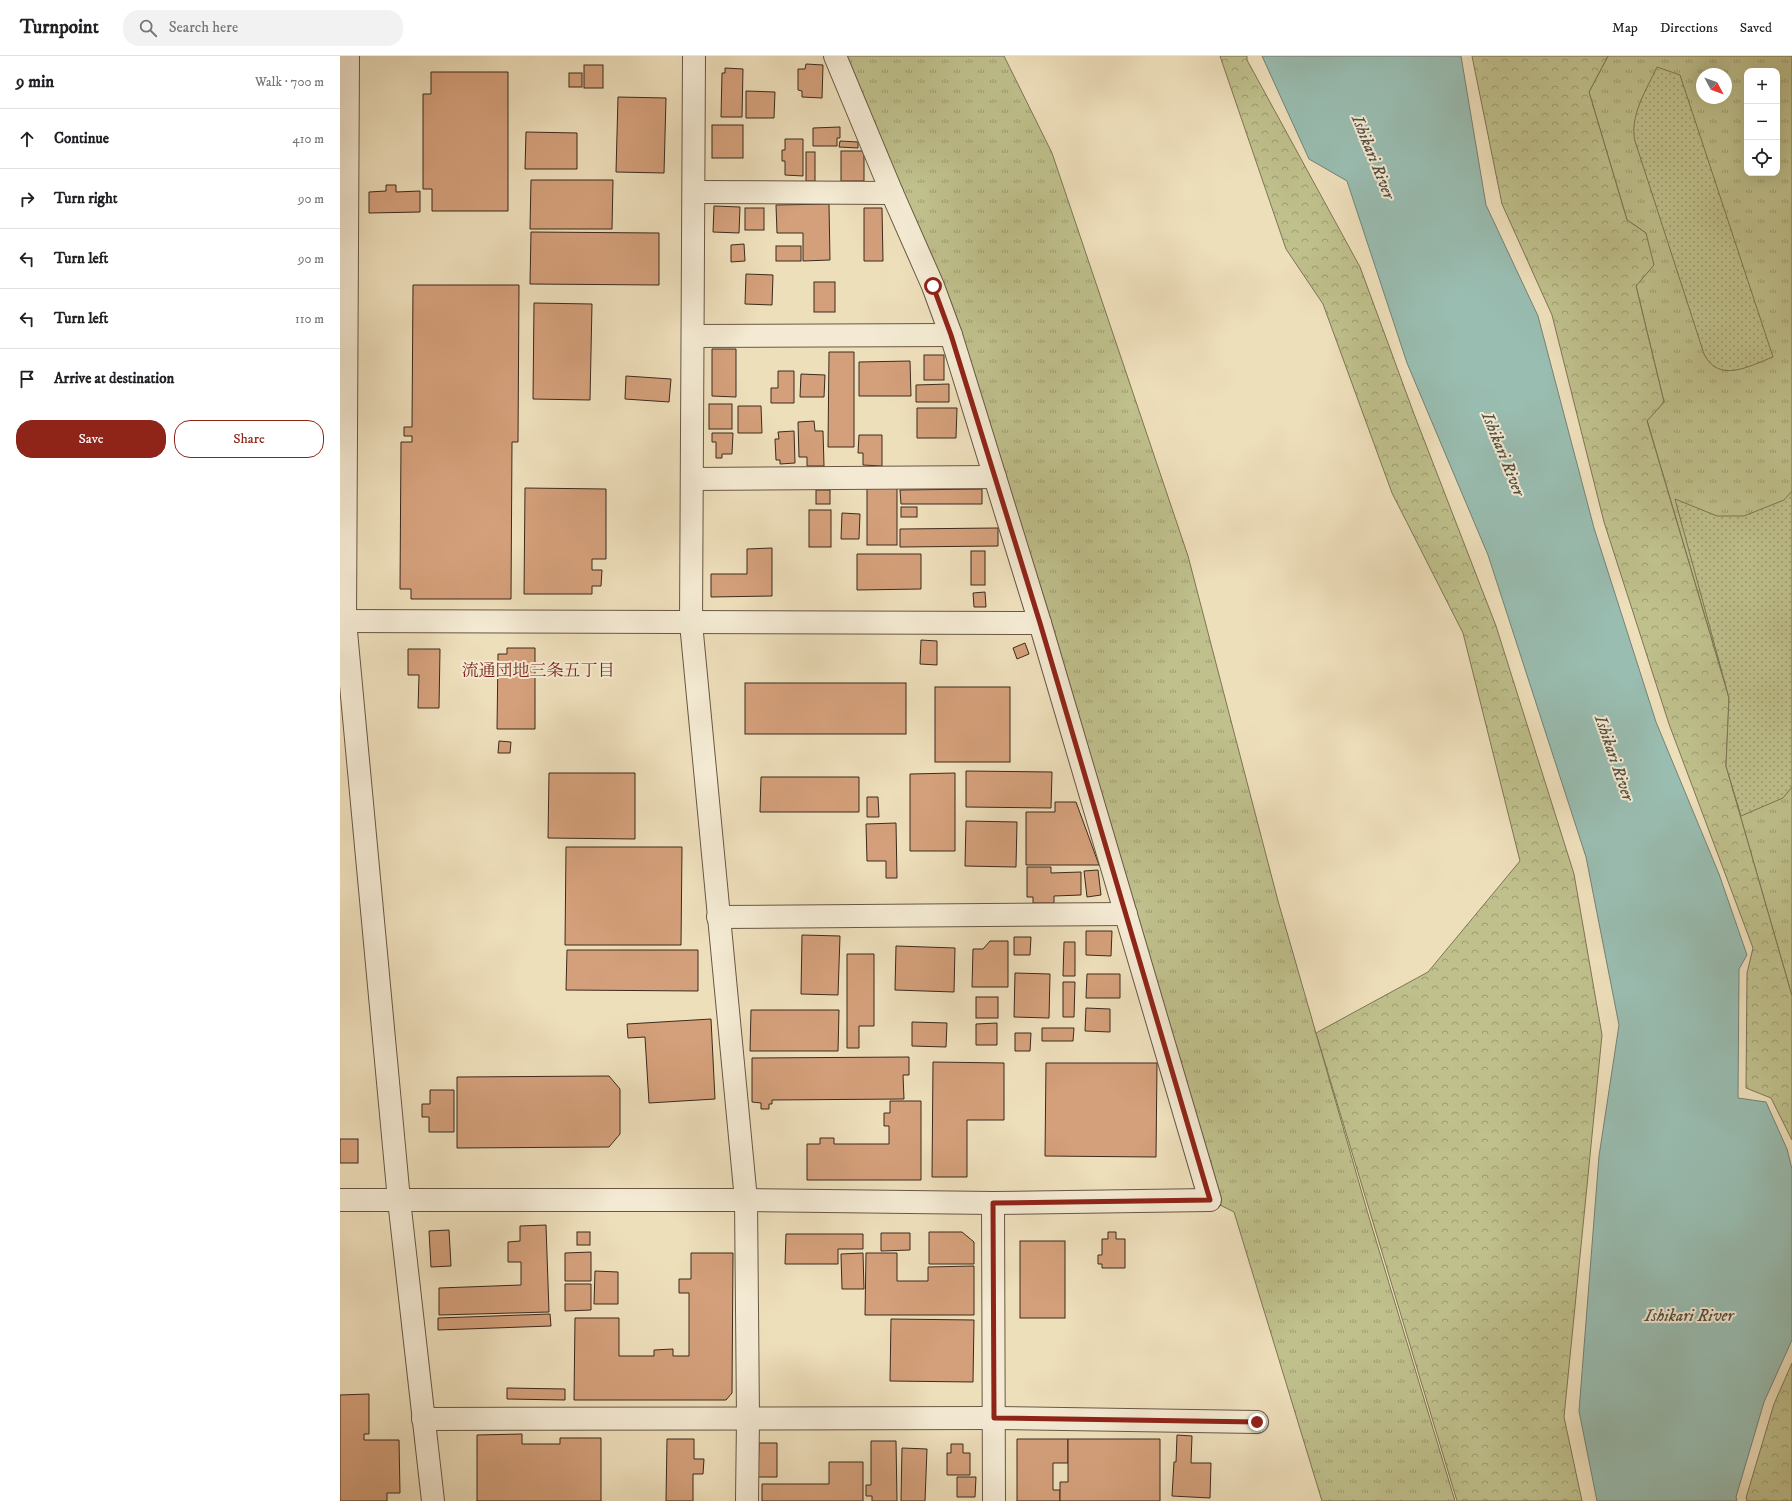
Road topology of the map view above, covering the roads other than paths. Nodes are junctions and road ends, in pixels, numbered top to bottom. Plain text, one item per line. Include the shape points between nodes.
1 (348, 56) edge
2 (694, 56) edge
3 (835, 56) edge
4 (694, 192) junction
5 (892, 193) junction
6 (951, 335) junction
7 (693, 336) junction
8 (995, 477) junction
9 (693, 479) junction
10 (343, 621) edge
11 (691, 623) junction
12 (1040, 623) junction
13 (1126, 914) junction
14 (718, 917) junction
15 (340, 1200) edge
16 (399, 1200) junction
17 (746, 1200) junction
18 (993, 1203) junction
19 (748, 1418) junction
20 (994, 1418) junction
21 (423, 1419) junction
22 (1257, 1422) dead end
23 (433, 1501) edge
24 (747, 1501) edge
25 (994, 1501) edge

1 - 10 street
2 - 4 street
3 - 5 street
4 - 5 street
4 - 7 street
5 - 6 street via 933,286
6 - 7 street
6 - 8 street
7 - 9 street
8 - 9 street
8 - 12 street
9 - 11 street
10 - 11 street
10 - 16 street
11 - 12 street
11 - 14 street
12 - 13 street
13 - 14 street
13 - 18 street via 1210,1200
14 - 17 street
15 - 16 street
16 - 17 street
16 - 21 street
17 - 18 street
17 - 19 street
18 - 20 street
19 - 20 street
19 - 21 street
19 - 24 street
20 - 22 street
20 - 25 street
21 - 23 street

